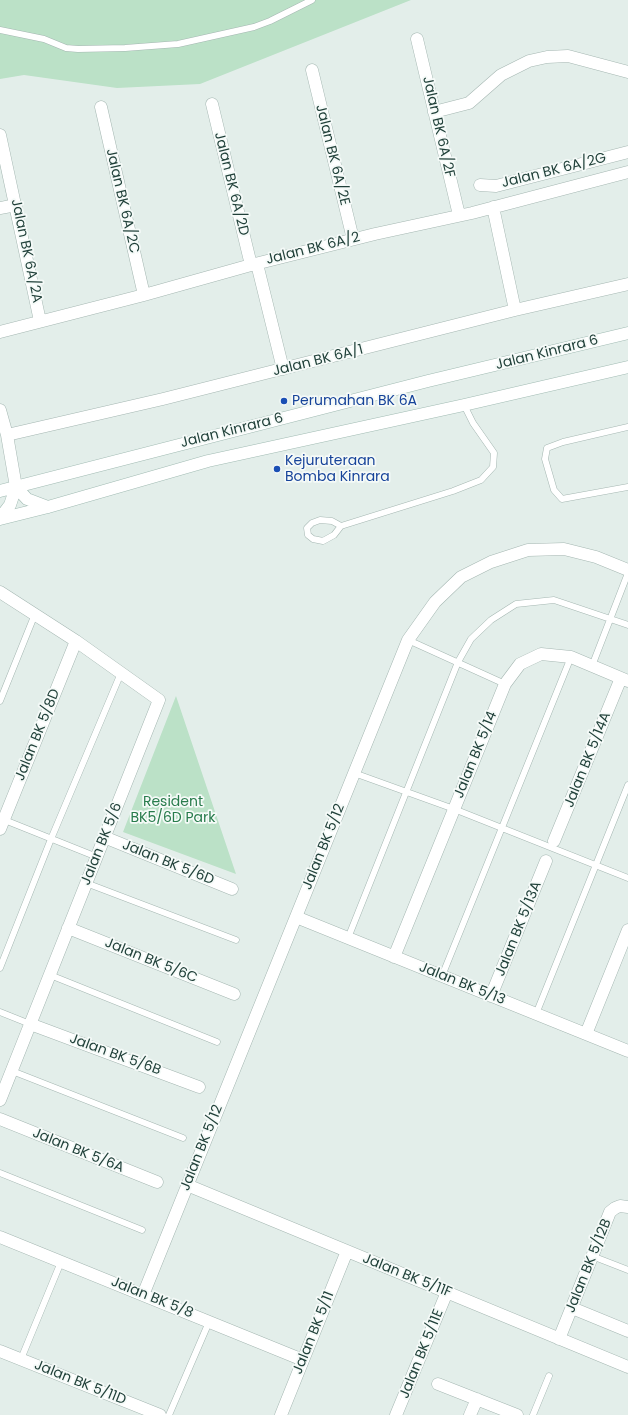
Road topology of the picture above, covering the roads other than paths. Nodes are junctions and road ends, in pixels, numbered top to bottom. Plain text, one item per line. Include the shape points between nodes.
1 (312, 0) edge
2 (0, 30) edge
3 (417, 39) dead end
4 (312, 70) dead end
5 (628, 72) edge
6 (212, 104) dead end
7 (101, 107) dead end
8 (434, 112) junction
9 (0, 135) edge
10 (628, 152) edge
11 (628, 172) edge
12 (480, 185) dead end
13 (16, 205) junction
14 (493, 207) junction
15 (0, 208) edge
16 (459, 215) junction
17 (353, 239) junction
18 (254, 264) junction
19 (628, 284) edge
20 (144, 295) junction
21 (515, 310) junction
22 (40, 321) junction
23 (0, 332) edge
24 (628, 333) edge
25 (628, 368) edge
26 (283, 369) junction
27 (464, 405) junction
28 (0, 410) edge
29 (628, 427) edge
30 (7, 435) junction
31 (16, 487) junction
32 (628, 487) edge
33 (0, 491) edge
34 (48, 507) junction
35 (0, 518) edge
36 (341, 526) junction
37 (628, 572) edge
38 (0, 592) edge
39 (35, 614) junction
40 (610, 618) junction
41 (628, 625) edge
42 (76, 640) junction
43 (408, 640) junction
44 (571, 657) junction
45 (458, 662) junction
46 (592, 666) junction
47 (121, 673) junction
48 (624, 680) edge
49 (505, 684) junction
50 (0, 701) edge
51 (354, 773) junction
52 (628, 785) edge
53 (406, 792) junction
54 (454, 809) junction
55 (1, 822) edge
56 (501, 827) junction
57 (104, 837) junction
58 (51, 839) junction
59 (554, 841) dead end
60 (97, 857) junction
61 (546, 861) dead end
62 (596, 865) junction
63 (628, 878) edge
64 (86, 883) junction
65 (232, 889) dead end
66 (296, 917) junction
67 (68, 928) junction
68 (628, 930) edge
69 (348, 938) junction
70 (236, 940) dead end
71 (394, 957) junction
72 (0, 968) edge
73 (50, 975) junction
74 (442, 976) junction
75 (234, 994) dead end
76 (491, 996) junction
77 (0, 1012) edge
78 (536, 1014) junction
79 (30, 1024) junction
80 (586, 1034) junction
81 (217, 1042) dead end
82 (628, 1051) edge
83 (12, 1071) junction
84 (199, 1087) dead end
85 (0, 1100) edge
86 (0, 1119) edge
87 (183, 1138) dead end
88 (0, 1173) edge
89 (157, 1182) dead end
90 (187, 1185) junction
91 (628, 1207) edge
92 (142, 1230) dead end
93 (0, 1237) edge
94 (347, 1251) junction
95 (592, 1256) junction
96 (61, 1262) junction
97 (628, 1270) edge
98 (447, 1292) junction
99 (143, 1295) junction
100 (572, 1308) junction
101 (209, 1322) junction
102 (628, 1330) edge
103 (559, 1339) junction
104 (0, 1351) edge
105 (21, 1359) junction
106 (303, 1360) junction
107 (628, 1367) edge
108 (549, 1376) dead end
109 (438, 1384) dead end
110 (476, 1399) junction
111 (160, 1415) edge
112 (169, 1415) edge
113 (281, 1415) edge
114 (396, 1415) edge
115 (470, 1415) edge
116 (517, 1415) edge
117 (533, 1415) edge

1 - 2 lane via 254,27 178,44 78,49
3 - 8 street, Jalan BK 6A/2F
4 - 17 street, Jalan BK 6A/2E
5 - 8 street via 568,56 547,57 529,61 501,75 469,103
6 - 18 street, Jalan BK 6A/2D
7 - 20 street, Jalan BK 6A/2C
8 - 16 street, Jalan BK 6A/2F
9 - 13 street, Jalan BK 6A/2A
10 - 12 street, Jalan BK 6A/2G via 496,186
11 - 14 street, Jalan BK 6A/2
13 - 15 street
13 - 22 street, Jalan BK 6A/2A
14 - 16 street, Jalan BK 6A/2
14 - 21 street
16 - 17 street, Jalan BK 6A/2
17 - 18 street, Jalan BK 6A/2
18 - 20 street, Jalan BK 6A/2
18 - 26 street, Jalan BK 6A/2D
19 - 21 street, Jalan BK 6A/1
20 - 22 street, Jalan BK 6A/2
21 - 26 street, Jalan BK 6A/1
22 - 23 street, Jalan BK 6A/2
24 - 31 street, Jalan Kinrara 6 via 420,383
25 - 27 street, Jalan Kinrara 6
26 - 30 street, Jalan BK 6A/1
27 - 34 street, Jalan Kinrara 6 via 208,461
27 - 36 lane via 472,423 494,453 493,467 481,480
28 - 30 street
29 - 32 lane via 547,448 545,459 554,490 562,499
30 - 31 street
31 - 33 street, Jalan Kinrara 6
31 - 34 street via 27,499
31 - 35 street via 10,505
34 - 35 street, Jalan Kinrara 6
36 - 36 lane via 334,535 323,540 308,535 307,528 312,522 332,521
37 - 40 lane
37 - 43 street, Jalan BK 5/12 via 596,557 564,549 528,550 491,562 461,577 435,602
38 - 39 street, Jalan BK 5/6
39 - 42 street, Jalan BK 5/6
39 - 50 lane
40 - 41 lane
40 - 45 lane via 554,600 516,604 491,620 471,640
40 - 46 lane
42 - 47 street, Jalan BK 5/6
42 - 55 street, Jalan BK 5/8D
43 - 45 lane
43 - 51 street, Jalan BK 5/12
44 - 46 street, Jalan BK 5/14
44 - 49 street, Jalan BK 5/14 via 541,654 520,664
44 - 56 lane
45 - 49 lane
45 - 53 lane
46 - 48 street, Jalan BK 5/14
47 - 57 street, Jalan BK 5/6 via 159,700
47 - 58 lane
48 - 59 street, Jalan BK 5/14A
49 - 54 street, Jalan BK 5/14
51 - 53 lane
51 - 66 street, Jalan BK 5/12
52 - 62 lane
53 - 54 lane
53 - 69 lane
54 - 56 lane
54 - 71 street, Jalan BK 5/14
55 - 58 lane
56 - 62 lane
56 - 74 lane
57 - 60 street, Jalan BK 5/6
57 - 65 street, Jalan BK 5/6D
58 - 60 lane
58 - 72 lane
60 - 64 street, Jalan BK 5/6
61 - 76 street, Jalan BK 5/13A
62 - 63 lane
62 - 78 lane
64 - 67 street, Jalan BK 5/6
64 - 70 lane
66 - 69 street, Jalan BK 5/13
66 - 90 street, Jalan BK 5/12
67 - 73 street, Jalan BK 5/6
67 - 75 street, Jalan BK 5/6C
68 - 80 street
69 - 71 street, Jalan BK 5/13
71 - 74 street, Jalan BK 5/13
73 - 79 street, Jalan BK 5/6
73 - 81 lane
74 - 76 street, Jalan BK 5/13
76 - 78 street, Jalan BK 5/13
77 - 79 lane
78 - 80 street, Jalan BK 5/13
79 - 83 street, Jalan BK 5/6
79 - 84 street, Jalan BK 5/6B
80 - 82 street, Jalan BK 5/13
83 - 85 street, Jalan BK 5/6
83 - 87 lane
86 - 89 street, Jalan BK 5/6A
88 - 92 lane
90 - 94 street, Jalan BK 5/11F
90 - 99 street, Jalan BK 5/12
91 - 95 street, Jalan BK 5/12B via 620,1206 610,1212
93 - 96 street, Jalan BK 5/8
94 - 98 street, Jalan BK 5/11F
94 - 106 street, Jalan BK 5/11
95 - 97 lane
95 - 100 street, Jalan BK 5/12B
96 - 99 street, Jalan BK 5/8
96 - 105 lane
98 - 103 street, Jalan BK 5/11F
98 - 114 street, Jalan BK 5/11E
99 - 101 street, Jalan BK 5/8
100 - 102 street
100 - 103 street, Jalan BK 5/12B
101 - 106 street, Jalan BK 5/8
101 - 112 lane
103 - 107 street, Jalan BK 5/11F
104 - 105 street, Jalan BK 5/11D
105 - 111 street, Jalan BK 5/11D
106 - 113 street, Jalan BK 5/11
108 - 117 lane
109 - 110 street
110 - 115 street
110 - 116 street

